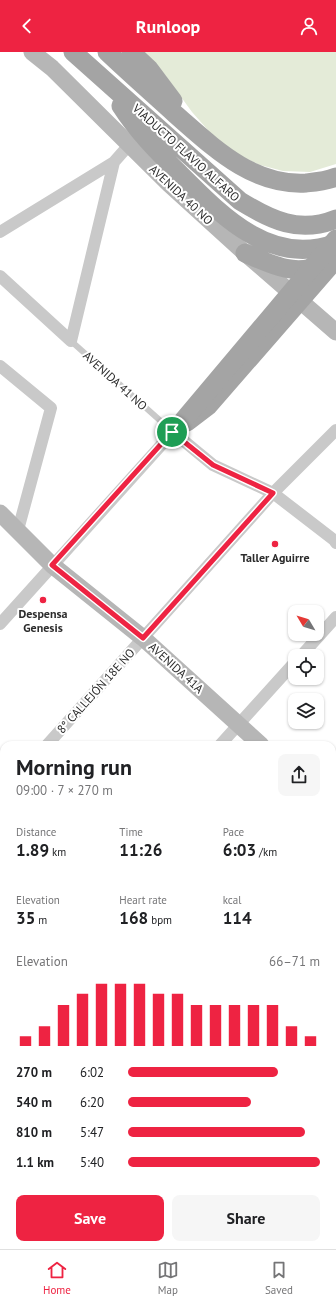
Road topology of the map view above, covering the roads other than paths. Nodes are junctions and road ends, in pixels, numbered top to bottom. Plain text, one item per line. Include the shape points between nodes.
1 (32, 52) edge
2 (73, 52) edge
3 (106, 52) edge
4 (131, 52) edge
5 (105, 80) junction
6 (198, 134) junction
7 (129, 146) junction
8 (114, 162) junction
9 (336, 177) edge
10 (336, 219) edge
11 (0, 232) edge
12 (336, 239) edge
13 (336, 242) edge
14 (245, 253) junction
15 (336, 255) edge
16 (336, 259) edge
17 (0, 276) edge
18 (299, 300) junction
19 (336, 332) edge
20 (72, 341) junction
21 (0, 366) edge
22 (174, 430) junction
23 (336, 430) edge
24 (273, 493) junction
25 (0, 513) edge
26 (18, 530) junction
27 (336, 543) edge
28 (52, 565) junction
29 (336, 617) edge
30 (0, 624) edge
31 (143, 638) junction
32 (307, 649) edge
33 (288, 670) edge
34 (238, 725) junction
35 (51, 741) edge
36 (224, 741) edge
37 (256, 741) edge

1 - 7 street, AVENIDA 40 NO via 52,68
2 - 5 main road, VIADUCTO FLAVIO ALFARO
3 - 6 main road
4 - 6 main road via 149,69
5 - 10 main road, VIADUCTO FLAVIO ALFARO via 218,183 263,215 282,222 304,225
5 - 13 main road via 128,117 144,135 206,200 246,232 280,247 312,249
6 - 9 main road via 217,151 250,172 283,182 300,183
7 - 8 street
7 - 14 street, AVENIDA 40 NO
8 - 11 street
8 - 20 street
12 - 22 main road, bridge
14 - 15 main road via 272,265 301,270 315,267
14 - 18 street, AVENIDA 40 NO
16 - 18 main road
17 - 20 street, AVENIDA 41 NO
18 - 19 street, AVENIDA 40 NO
18 - 22 main road via 208,406
20 - 22 lane, AVENIDA 41 NO
21 - 26 street via 51,408
22 - 24 street, AVENIDA 41 NO via 213,465
22 - 28 street
23 - 24 street, 8° CALLEJÓN 18E NO
24 - 27 street, AVENIDA 41 NO
24 - 31 street, 8° CALLEJÓN 18E NO
25 - 26 street, AVENIDA 41A
26 - 28 street, AVENIDA 41A
28 - 30 street
28 - 31 street, AVENIDA 41A
29 - 32 street
31 - 34 street, AVENIDA 41A
31 - 35 street, 8° CALLEJÓN 18E NO
33 - 34 street
34 - 36 street
34 - 37 street, AVENIDA 41A

